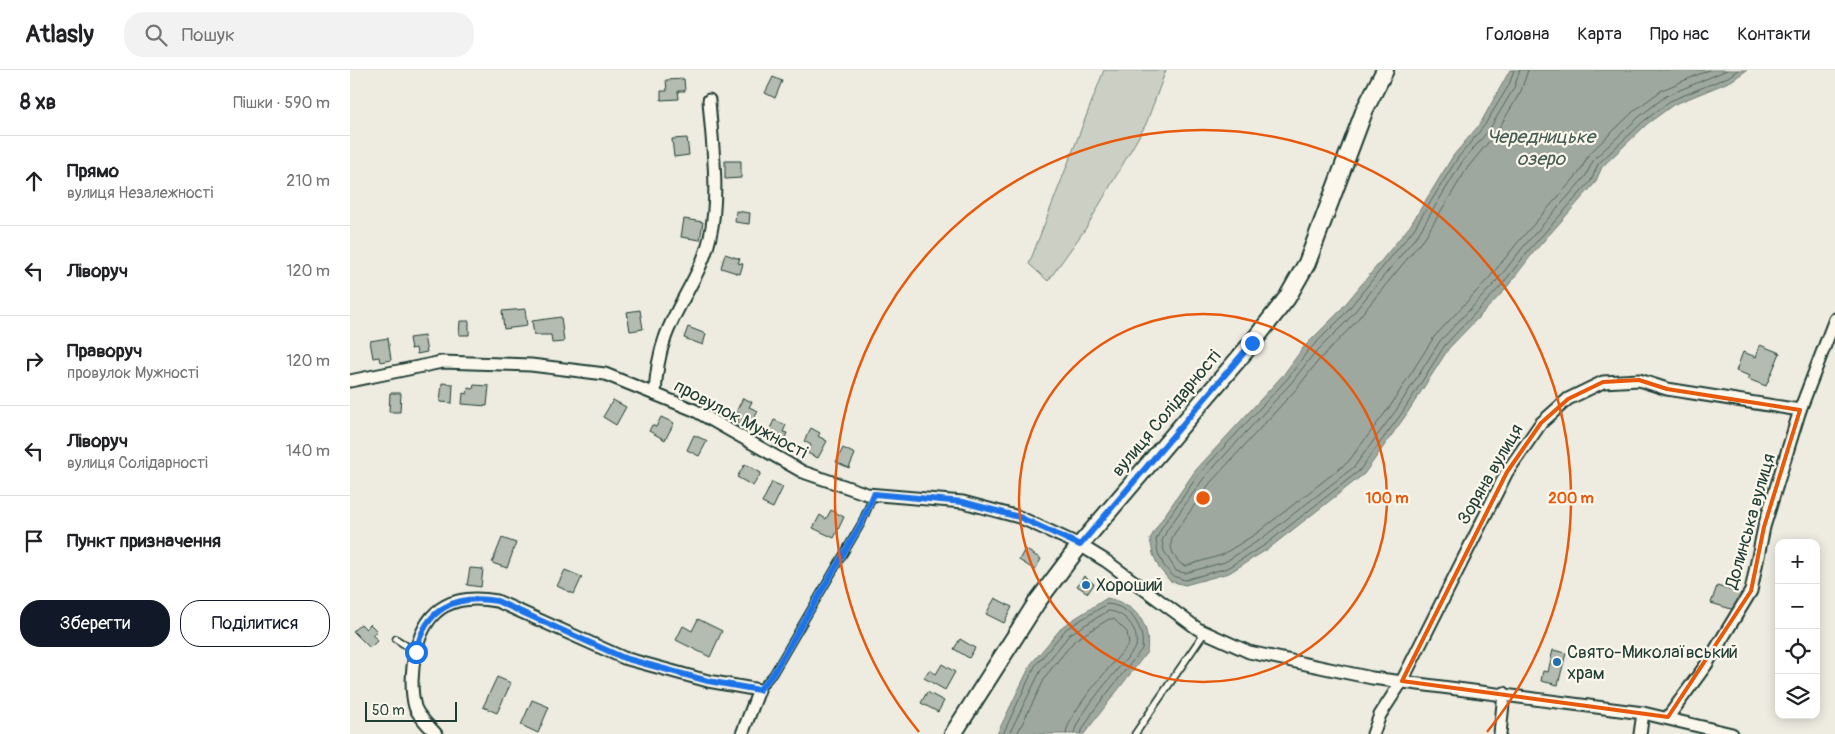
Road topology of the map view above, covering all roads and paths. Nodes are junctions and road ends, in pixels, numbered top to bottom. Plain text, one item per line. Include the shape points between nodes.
1 (1385, 70) edge
2 (709, 100) dead end
3 (1835, 319) edge
4 (350, 381) edge
5 (655, 394) junction
6 (1800, 410) junction
7 (874, 494) junction
8 (1080, 545) junction
9 (1205, 632) junction
10 (396, 639) dead end
11 (416, 652) junction
12 (1402, 681) junction
13 (759, 690) junction
14 (1504, 693) junction
15 (1644, 713) junction
16 (1668, 718) junction
17 (436, 734) edge
18 (742, 734) edge
19 (953, 734) edge
20 (1135, 734) edge
21 (1373, 734) edge
22 (1500, 734) edge
23 (1640, 734) edge
24 (1732, 734) edge

1 - 8 main road, вулиця Солідарності via 1365,109 1306,262 1287,298
2 - 5 street via 715,200 710,237 696,277 665,337 656,364
3 - 6 street, Долинська вулиця
4 - 5 street, провулок Мужності via 442,362 531,365 605,374
5 - 7 street, провулок Мужності via 694,410 803,472
6 - 12 street, Зоряна вулиця via 1667,389 1639,380 1603,382 1568,399 1541,423 1508,472
6 - 16 street, Долинська вулиця via 1764,527 1751,591 1706,665
7 - 8 street, провулок Мужності via 963,502 1019,517
7 - 13 lane via 861,524 773,674
8 - 9 street, провулок Мужності
8 - 19 main road, вулиця Солідарності via 1037,602
9 - 12 street, провулок Мужності via 1249,652 1372,678
9 - 20 lane
10 - 11 lane
11 - 13 street via 426,624 444,606 476,597 497,601 624,658 708,681
11 - 17 street via 410,678 415,708
12 - 14 street, провулок Мужності
12 - 21 street, Зоряна вулиця via 1380,715
13 - 18 street
14 - 15 street, провулок Мужності
14 - 22 street
15 - 16 street, провулок Мужності
15 - 23 street
16 - 24 street, провулок Мужності

